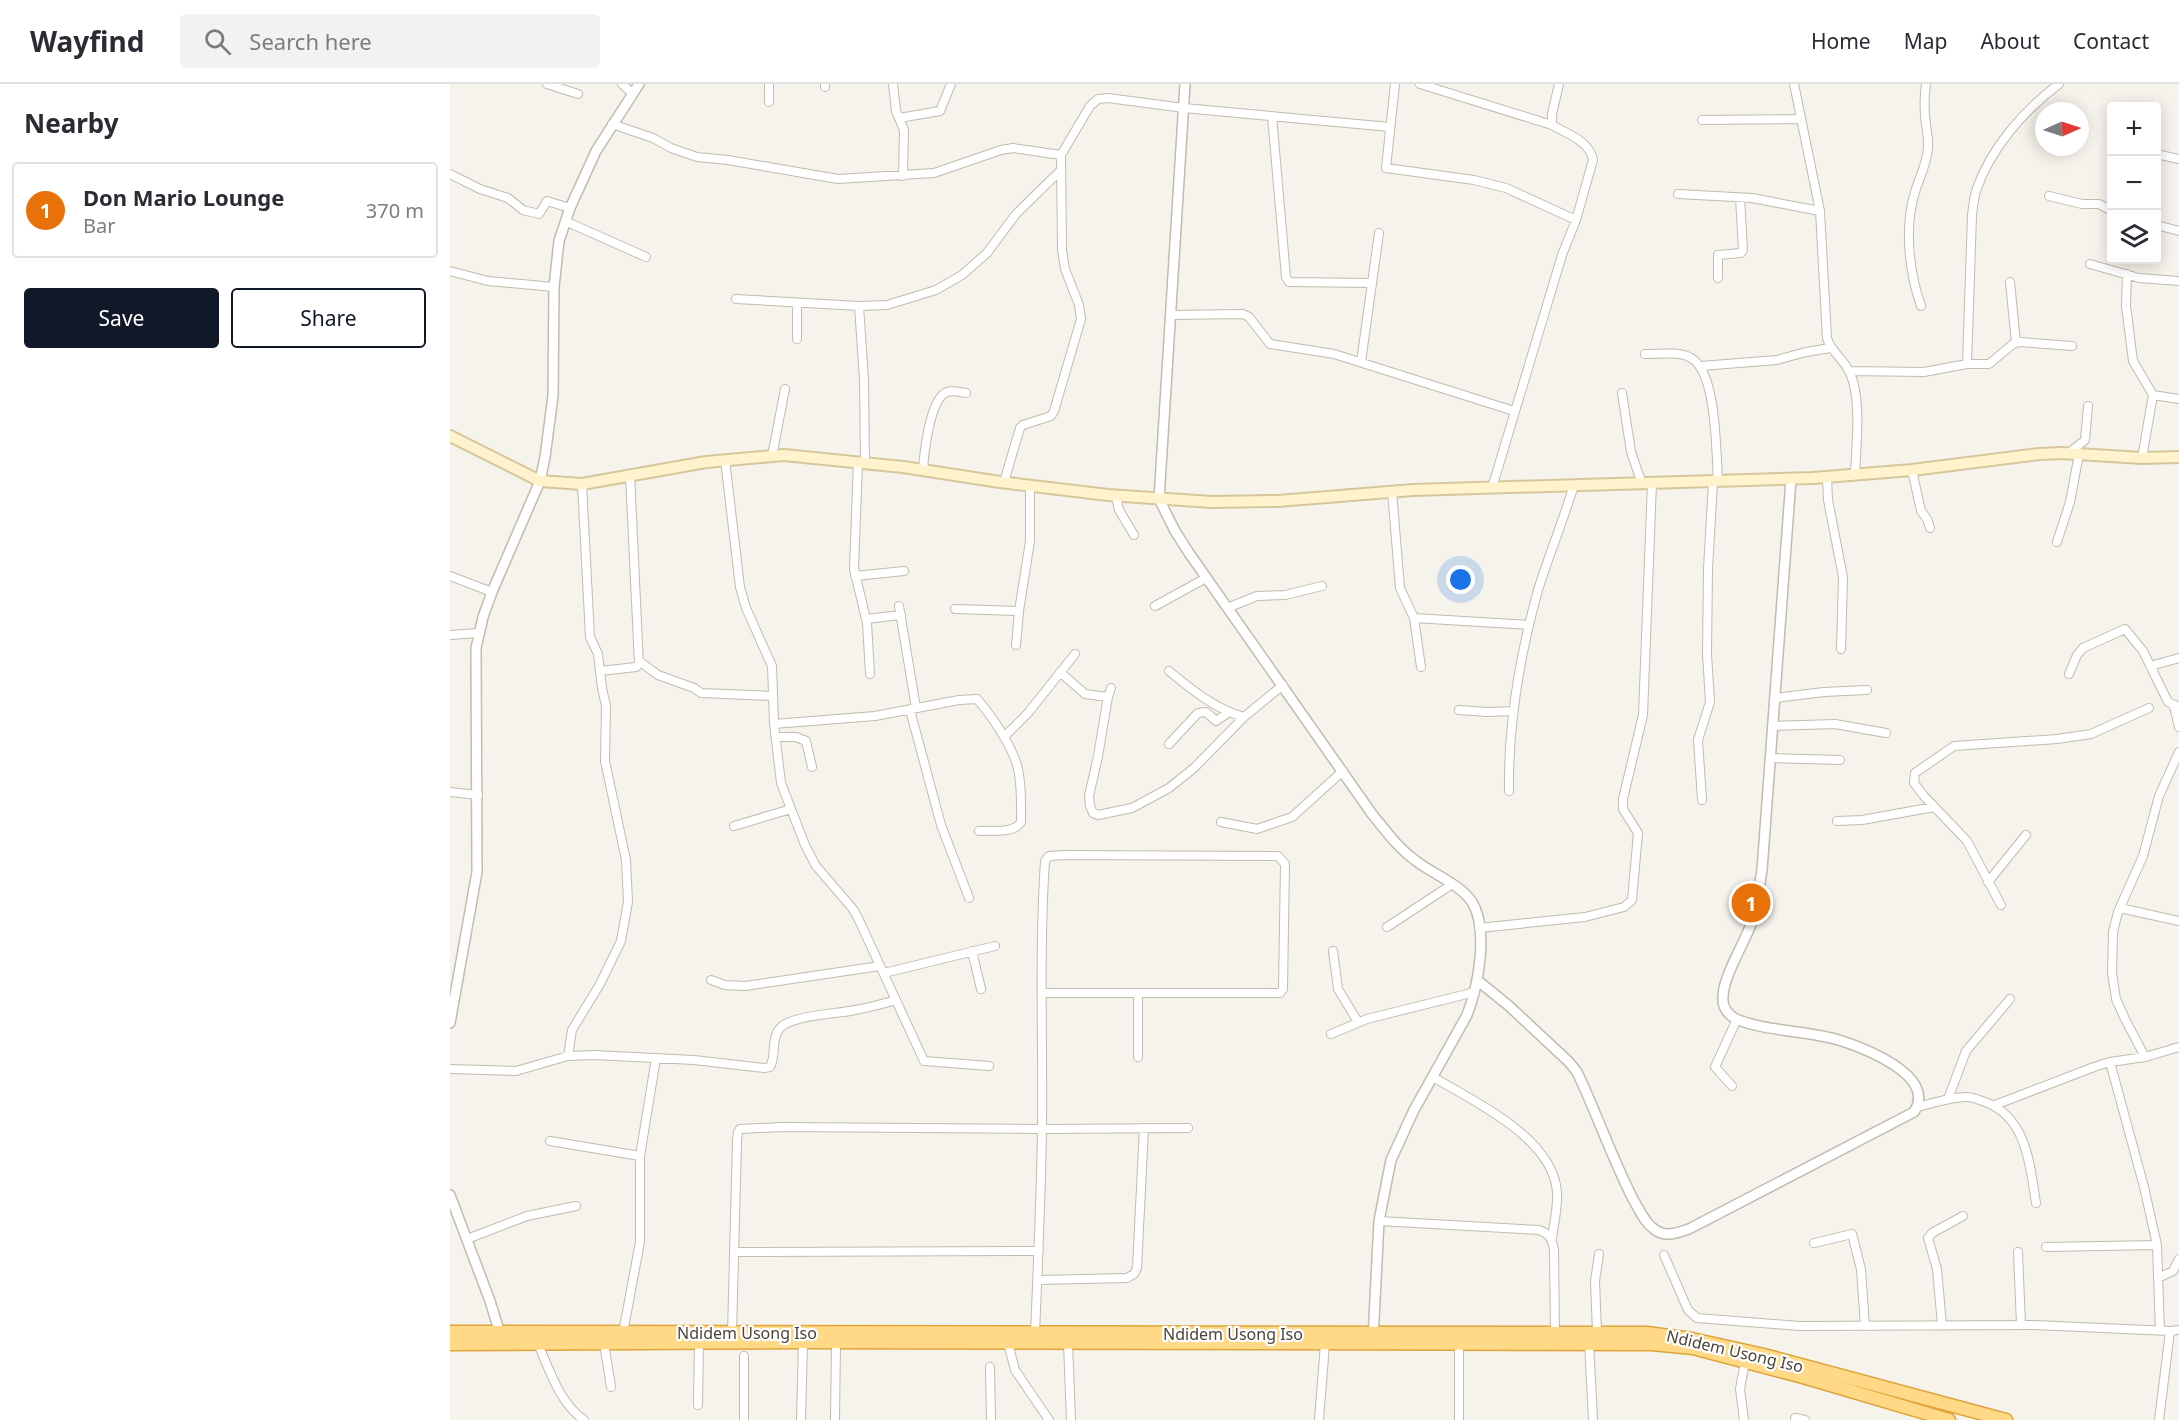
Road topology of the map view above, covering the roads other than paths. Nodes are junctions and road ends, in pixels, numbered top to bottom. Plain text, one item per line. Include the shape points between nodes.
1 (547, 84) edge
2 (622, 84) edge
3 (639, 84) edge
4 (769, 84) edge
5 (893, 84) edge
6 (951, 84) edge
7 (1185, 84) edge
8 (1395, 84) edge
9 (1420, 84) edge
10 (1559, 84) edge
11 (1794, 84) edge
12 (1926, 84) edge
13 (2059, 84) edge
14 (632, 93) junction
15 (578, 94) dead end
16 (769, 102) dead end
17 (1184, 108) junction
18 (1272, 116) junction
19 (900, 118) junction
20 (1802, 118) junction
21 (1702, 120) dead end
22 (612, 124) junction
23 (1552, 125) junction
24 (1390, 127) junction
25 (1061, 154) junction
26 (2161, 155) edge
27 (2179, 159) edge
28 (1060, 171) junction
29 (450, 174) edge
30 (903, 176) junction
31 (1678, 194) dead end
32 (2049, 196) dead end
33 (1740, 198) junction
34 (570, 208) junction
35 (2110, 210) edge
36 (1820, 211) junction
37 (565, 220) junction
38 (1576, 220) junction
39 (2161, 226) edge
40 (2179, 231) edge
41 (1379, 233) dead end
42 (646, 257) dead end
43 (2090, 264) dead end
44 (450, 271) edge
45 (2127, 274) junction
46 (1718, 278) dead end
47 (2010, 282) dead end
48 (2179, 282) edge
49 (1372, 283) junction
50 (554, 287) junction
51 (736, 299) dead end
52 (797, 303) junction
53 (860, 306) junction
54 (1921, 306) dead end
55 (1171, 315) junction
56 (797, 339) dead end
57 (2016, 343) junction
58 (2072, 346) dead end
59 (1830, 348) junction
60 (1645, 354) dead end
61 (1361, 362) junction
62 (1967, 364) junction
63 (1701, 366) junction
64 (1849, 371) junction
65 (785, 389) dead end
66 (966, 393) dead end
67 (1622, 393) dead end
68 (2153, 395) junction
69 (2179, 399) edge
70 (2088, 406) dead end
71 (1514, 411) junction
72 (450, 436) edge
73 (2074, 454) junction
74 (772, 456) junction
75 (2179, 457) edge
76 (2142, 458) junction
77 (725, 460) junction
78 (861, 462) junction
79 (923, 470) junction
80 (1912, 470) junction
81 (630, 475) junction
82 (1855, 475) junction
83 (1827, 477) junction
84 (1791, 479) junction
85 (540, 481) junction
86 (1715, 481) junction
87 (1004, 483) junction
88 (582, 484) junction
89 (1647, 484) junction
90 (1574, 485) junction
91 (1030, 486) junction
92 (1492, 488) junction
93 (1392, 491) junction
94 (1116, 496) junction
95 (1159, 499) junction
96 (1930, 528) dead end
97 (1134, 536) dead end
98 (2057, 542) dead end
99 (904, 571) dead end
100 (450, 576) edge
101 (855, 576) junction
102 (1206, 578) junction
103 (1322, 586) dead end
104 (492, 592) junction
105 (1155, 606) dead end
106 (1227, 608) junction
107 (955, 609) dead end
108 (1019, 611) junction
109 (1414, 618) junction
110 (866, 619) junction
111 (1529, 625) junction
112 (478, 633) junction
113 (450, 635) edge
114 (1016, 645) dead end
115 (1841, 649) dead end
116 (1075, 654) dead end
117 (2179, 658) edge
118 (639, 661) junction
119 (2150, 666) junction
120 (1421, 667) dead end
121 (600, 671) junction
122 (1169, 671) dead end
123 (1060, 672) junction
124 (870, 674) dead end
125 (2069, 674) dead end
126 (1283, 685) junction
127 (1111, 688) dead end
128 (1868, 690) dead end
129 (773, 696) junction
130 (1108, 697) junction
131 (1775, 698) junction
132 (2177, 707) edge
133 (2149, 708) dead end
134 (913, 709) junction
135 (1459, 710) dead end
136 (1514, 711) junction
137 (1228, 713) junction
138 (1244, 717) junction
139 (774, 724) junction
140 (1773, 726) junction
141 (2179, 727) edge
142 (1886, 733) dead end
143 (776, 737) junction
144 (1004, 737) junction
145 (1169, 744) dead end
146 (2179, 752) edge
147 (1771, 758) junction
148 (1840, 760) dead end
149 (812, 767) dead end
150 (1343, 771) junction
151 (1509, 791) dead end
152 (450, 792) edge
153 (478, 795) junction
154 (1702, 800) dead end
155 (1934, 807) junction
156 (791, 809) junction
157 (1837, 821) dead end
158 (1221, 822) dead end
159 (734, 826) dead end
160 (979, 831) dead end
161 (2026, 835) dead end
162 (1988, 882) junction
163 (1451, 885) junction
164 (969, 898) dead end
165 (2001, 905) dead end
166 (2120, 909) junction
167 (2179, 921) edge
168 (1387, 927) dead end
169 (1479, 928) junction
170 (995, 945) dead end
171 (972, 951) junction
172 (1333, 951) dead end
173 (882, 970) junction
174 (711, 980) dead end
175 (1477, 980) junction
176 (981, 989) dead end
177 (1475, 992) junction
178 (1042, 993) junction
179 (1138, 994) junction
180 (452, 996) edge
181 (2010, 999) dead end
182 (896, 1000) junction
183 (1737, 1019) junction
184 (1358, 1022) junction
185 (450, 1023) edge
186 (1331, 1034) dead end
187 (2179, 1047) edge
188 (568, 1056) junction
189 (2145, 1057) junction
190 (656, 1058) junction
191 (1138, 1058) dead end
192 (2110, 1062) junction
193 (988, 1066) dead end
194 (450, 1069) edge
195 (1433, 1077) junction
196 (1732, 1086) dead end
197 (1948, 1099) junction
198 (1995, 1106) junction
199 (1918, 1107) junction
200 (1144, 1128) junction
201 (1188, 1128) dead end
202 (1042, 1129) junction
203 (550, 1141) dead end
204 (640, 1156) junction
205 (450, 1195) edge
206 (2036, 1203) dead end
207 (576, 1206) dead end
208 (1963, 1216) dead end
209 (1379, 1221) junction
210 (1552, 1238) junction
211 (467, 1239) junction
212 (1814, 1243) dead end
213 (2157, 1245) junction
214 (2046, 1247) dead end
215 (1039, 1251) junction
216 (734, 1252) junction
217 (2018, 1252) dead end
218 (1599, 1254) dead end
219 (1664, 1255) dead end
220 (2179, 1259) edge
221 (2158, 1278) junction
222 (1038, 1280) junction
223 (1942, 1325) junction
224 (2021, 1325) junction
225 (1865, 1326) junction
226 (2160, 1331) junction
227 (2175, 1331) edge
228 (450, 1332) edge
229 (1597, 1332) junction
230 (623, 1333) junction
231 (732, 1333) junction
232 (1035, 1333) junction
233 (1555, 1333) junction
234 (501, 1339) junction
235 (1373, 1339) junction
236 (803, 1342) junction
237 (836, 1342) junction
238 (1459, 1342) junction
239 (604, 1343) junction
240 (699, 1343) junction
241 (1008, 1343) junction
242 (1068, 1343) junction
243 (1588, 1343) junction
244 (450, 1344) edge
245 (538, 1344) junction
246 (1325, 1344) junction
247 (744, 1356) dead end
248 (1745, 1362) junction
249 (990, 1367) dead end
250 (611, 1387) dead end
251 (698, 1405) dead end
252 (1795, 1418) dead end
253 (584, 1420) edge
254 (744, 1420) edge
255 (801, 1420) edge
256 (836, 1420) edge
257 (991, 1420) edge
258 (1049, 1420) edge
259 (1071, 1420) edge
260 (1319, 1420) edge
261 (1459, 1420) edge
262 (1593, 1420) edge
263 (1744, 1420) edge
264 (1804, 1420) edge
265 (1949, 1420) edge
266 (2006, 1420) edge
267 (2159, 1420) edge

1 - 15 street
2 - 14 street
3 - 14 street
4 - 16 street
5 - 19 street via 894,105
6 - 19 street via 940,111
7 - 17 street
8 - 24 street
9 - 23 street
10 - 23 street
11 - 20 street
12 - 54 street via 1927,160 1910,222 1912,272
13 - 62 street via 2002,141 1976,192
14 - 22 street
17 - 18 street
17 - 25 street via 1098,99
17 - 55 street
18 - 24 street
18 - 49 street via 1286,277 1289,282
19 - 30 street via 905,142
20 - 21 street
20 - 36 street
22 - 30 street via 697,157 826,178
22 - 34 street
23 - 38 street via 1592,152
24 - 38 street via 1386,168 1506,188
25 - 28 street
25 - 30 street via 1013,148 934,173
26 - 27 street
28 - 53 street via 1016,214 987,253 962,275 936,290 887,305
28 - 87 street via 1062,250 1080,319 1054,411 1051,416 1020,428
29 - 34 street via 508,198 529,213 539,214 547,201
31 - 33 street
32 - 35 street via 2099,204
33 - 36 street
33 - 46 street via 1743,250 1719,255
34 - 37 street
36 - 59 street via 1825,327
37 - 42 street
37 - 50 street
38 - 71 street
39 - 40 street
41 - 49 street
43 - 45 street
44 - 50 street via 488,281
45 - 48 street
45 - 68 street via 2126,306 2133,361
47 - 57 street
49 - 61 street
50 - 85 street via 553,396
51 - 52 street
52 - 53 street
52 - 56 street
53 - 78 street via 864,380
55 - 61 street via 1243,314 1270,344
55 - 95 street
57 - 58 street
57 - 62 street via 1989,364
59 - 63 street via 1777,360
59 - 64 street
60 - 63 street via 1683,355
61 - 71 street
62 - 64 street via 1924,372
63 - 86 street via 1712,401
64 - 82 street via 1856,392
65 - 74 street
66 - 79 street via 946,392 936,403
67 - 89 street via 1631,453
68 - 69 street
68 - 76 street
70 - 73 street via 2085,441
71 - 92 street
72 - 85 main road
73 - 76 main road
73 - 80 main road via 2039,454
73 - 98 street via 2070,502
74 - 77 main road
74 - 78 main road
75 - 76 main road
77 - 81 main road
77 - 129 street via 740,587 772,666
78 - 79 main road
78 - 101 street
79 - 87 main road
80 - 82 main road
80 - 96 street via 1921,511
81 - 88 main road
81 - 118 street
82 - 83 main road
83 - 84 main road
83 - 115 street via 1843,577
84 - 86 main road
84 - 131 street
85 - 88 main road
85 - 104 street
86 - 89 main road
86 - 154 street via 1708,569 1710,702 1698,740
87 - 91 main road
88 - 121 street via 590,637
89 - 90 main road
89 - 169 street via 1643,715 1623,799 1623,809 1638,833 1632,900 1624,908 1585,917
90 - 92 main road
90 - 111 street
91 - 94 main road
91 - 108 street via 1030,541
92 - 93 main road
93 - 95 main road via 1278,501
93 - 109 street via 1400,588
94 - 95 main road
94 - 97 street via 1119,510
95 - 102 street
99 - 101 street
100 - 104 street
101 - 110 street
102 - 105 street
102 - 106 street
103 - 106 street via 1285,595 1257,596
104 - 112 street
106 - 126 street
107 - 108 street
108 - 114 street
109 - 111 street
109 - 120 street
110 - 124 street
110 - 134 street via 900,610
111 - 136 street
112 - 113 street
112 - 153 street
116 - 123 street
117 - 119 street
118 - 121 street via 636,667
118 - 129 street via 658,675 701,693
119 - 125 street via 2144,651 2123,629 2083,648
119 - 132 street via 2168,702
121 - 188 street via 606,706 605,761 626,860 628,902 621,941 572,1030
122 - 137 street
123 - 130 street via 1085,694
123 - 144 street
126 - 138 street
126 - 150 street
127 - 130 street
128 - 131 street
129 - 139 street
130 - 138 street via 1089,796 1093,813 1098,815 1132,808 1161,793 1194,768
131 - 140 street
132 - 141 street
133 - 155 street via 2091,734 1954,746 1914,778
134 - 139 street
134 - 144 street via 977,699
134 - 164 street via 941,825
135 - 136 street
136 - 151 street
137 - 138 street
137 - 145 street via 1216,721 1206,712 1198,713
139 - 143 street
140 - 142 street via 1835,724
140 - 147 street
143 - 149 street via 806,741
143 - 156 street via 779,776
144 - 160 street via 1018,767 1020,822 1012,830
146 - 166 street via 2159,796 2143,856
147 - 148 street
147 - 183 street via 1758,898 1752,923 1722,995 1727,1013
150 - 158 street via 1292,818 1257,830
150 - 163 street via 1393,841
152 - 153 street
153 - 180 street via 477,872
155 - 157 street
155 - 162 street via 1967,842
156 - 159 street
156 - 173 street via 813,861 853,909
161 - 162 street
162 - 165 street
163 - 168 street
163 - 169 street via 1472,903
166 - 167 street
166 - 189 street via 2113,932 2116,999
169 - 175 street
170 - 171 street
171 - 173 street
171 - 176 street
172 - 184 street via 1338,989
173 - 174 street via 745,986
173 - 182 street
175 - 177 street
175 - 199 street via 1569,1062 1643,1217 1665,1234 1689,1229
177 - 184 street
177 - 195 street via 1467,1015
178 - 179 street
178 - 179 street via 1043,880 1044,861 1049,856 1282,859 1285,864 1280,993
178 - 202 street
179 - 191 street
180 - 185 street
181 - 197 street via 1966,1052
182 - 190 street via 782,1026 772,1049 770,1067
182 - 193 street via 924,1061
183 - 196 street via 1715,1067
183 - 199 street via 1840,1040 1890,1062 1914,1083
184 - 186 street
187 - 189 street
188 - 190 street
188 - 194 street via 516,1071
189 - 192 street
190 - 204 street
192 - 198 street
192 - 213 street
195 - 209 street via 1395,1149
195 - 210 street via 1523,1134 1537,1148 1551,1167 1557,1192
197 - 198 street via 1969,1096
197 - 199 street
198 - 206 street via 2012,1122 2028,1150
200 - 201 street
200 - 202 street
200 - 222 street via 1134,1274 1127,1278
202 - 215 street
202 - 216 street via 743,1128 737,1141
203 - 204 street
204 - 230 street via 640,1242
205 - 211 street
207 - 211 street via 527,1216
208 - 223 street via 1928,1238 1937,1269
209 - 210 street via 1539,1230
209 - 235 street
210 - 233 street
211 - 234 street
212 - 225 street via 1852,1234 1861,1269
213 - 214 street
213 - 221 street
215 - 216 street
215 - 222 street
216 - 231 street
217 - 224 street
218 - 229 street via 1595,1292
219 - 225 street via 1688,1310 1697,1318 1800,1326
220 - 221 street via 2173,1271
221 - 226 street
222 - 232 street
223 - 224 street
223 - 225 street
224 - 226 street
226 - 227 street
227 - 267 street
228 - 234 highway, Ndidem Usong Iso
229 - 233 highway, Ndidem Usong Iso
229 - 266 highway, Ndidem Usong Iso via 1692,1339
230 - 231 highway, Ndidem Usong Iso
230 - 234 highway, Ndidem Usong Iso
231 - 232 highway, Ndidem Usong Iso
232 - 235 highway, Ndidem Usong Iso
233 - 235 highway, Ndidem Usong Iso
234 - 244 highway, Ndidem Usong Iso
234 - 245 highway, Ndidem Usong Iso
235 - 238 highway, Ndidem Usong Iso
235 - 246 highway, Ndidem Usong Iso
236 - 237 highway, Ndidem Usong Iso
236 - 240 highway, Ndidem Usong Iso
236 - 255 street
237 - 241 highway, Ndidem Usong Iso
237 - 256 street
238 - 243 highway, Ndidem Usong Iso
238 - 261 street
239 - 240 highway, Ndidem Usong Iso
239 - 245 highway, Ndidem Usong Iso
239 - 250 street
240 - 251 street
241 - 242 highway, Ndidem Usong Iso
241 - 258 street via 1015,1370
242 - 246 highway, Ndidem Usong Iso
242 - 259 street
243 - 248 highway, Ndidem Usong Iso via 1677,1346
243 - 262 street
245 - 253 street via 568,1406
246 - 260 street
247 - 254 street
248 - 263 street via 1740,1389
248 - 265 highway, Ndidem Usong Iso
249 - 257 street
252 - 264 street

